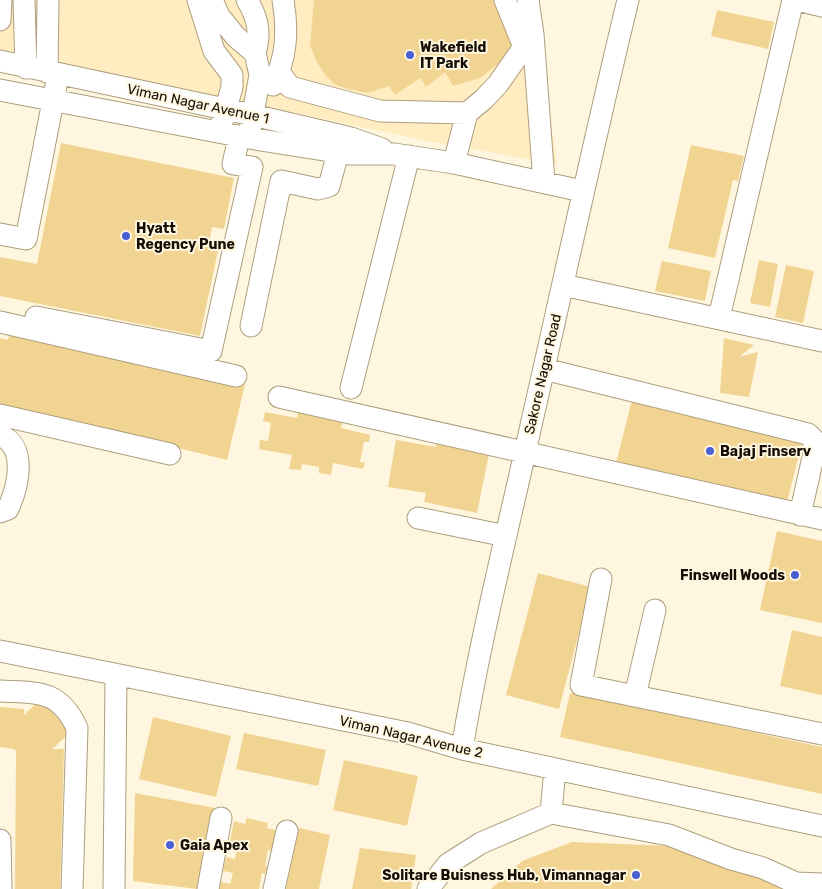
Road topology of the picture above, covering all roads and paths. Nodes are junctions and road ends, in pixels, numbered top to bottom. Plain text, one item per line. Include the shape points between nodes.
1 (1, 0) edge
2 (24, 0) edge
3 (48, 0) edge
4 (198, 0) edge
5 (212, 0) edge
6 (247, 0) edge
7 (283, 0) edge
8 (505, 0) edge
9 (528, 0) edge
10 (628, 0) edge
11 (793, 0) edge
12 (797, 0) edge
13 (822, 6) edge
14 (0, 20) edge
15 (529, 40) junction
16 (255, 53) junction
17 (0, 62) edge
18 (44, 72) junction
19 (279, 72) junction
20 (0, 90) edge
21 (53, 101) junction
22 (225, 109) junction
23 (467, 113) junction
24 (258, 116) junction
25 (242, 137) junction
26 (338, 152) junction
27 (402, 155) junction
28 (454, 163) junction
29 (544, 182) junction
30 (582, 191) junction
31 (0, 234) edge
32 (563, 285) junction
33 (36, 317) dead end
34 (719, 318) junction
35 (0, 322) edge
36 (251, 326) dead end
37 (822, 340) edge
38 (544, 368) junction
39 (236, 376) dead end
40 (351, 388) dead end
41 (279, 397) dead end
42 (0, 415) edge
43 (0, 435) edge
44 (525, 453) junction
45 (170, 454) dead end
46 (0, 512) edge
47 (800, 514) junction
48 (418, 518) dead end
49 (822, 519) edge
50 (506, 536) junction
51 (601, 579) dead end
52 (655, 610) dead end
53 (0, 651) edge
54 (116, 675) junction
55 (0, 691) edge
56 (635, 696) junction
57 (822, 734) edge
58 (462, 749) junction
59 (555, 769) junction
60 (551, 813) junction
61 (221, 818) dead end
62 (822, 826) edge
63 (287, 831) dead end
64 (0, 840) edge
65 (822, 884) edge
66 (1, 889) edge
67 (72, 889) edge
68 (114, 889) edge
69 (208, 889) edge
70 (274, 889) edge
71 (428, 889) edge

1 - 14 street
2 - 18 street
3 - 18 street
4 - 22 street via 214,51 232,75
5 - 16 street via 219,16 236,37
6 - 16 street via 260,36
7 - 19 street via 287,43
8 - 15 street
9 - 15 street
10 - 30 street, Sakore Nagar Road
11 - 34 street
12 - 13 street
15 - 23 street via 498,84
15 - 29 street
16 - 24 street via 260,75
17 - 18 street, Viman Nagar Avenue 1
18 - 21 street
18 - 22 street, Viman Nagar Avenue 1
19 - 23 street via 290,87 380,111
19 - 24 street
20 - 21 street, Viman Nagar Avenue 1
21 - 25 street, Viman Nagar Avenue 1
21 - 31 street via 26,239
22 - 24 street, Viman Nagar Avenue 1
22 - 25 street
23 - 28 street
24 - 25 street
24 - 27 street, Viman Nagar Avenue 1 via 351,138
25 - 26 street, Viman Nagar Avenue 1
25 - 33 street via 234,164 252,168 211,351
26 - 27 street, Viman Nagar Avenue 1
26 - 36 street via 329,186 318,189 281,181
27 - 28 street, Viman Nagar Avenue 1
27 - 40 street
28 - 29 street, Viman Nagar Avenue 1
29 - 30 street, Viman Nagar Avenue 1
30 - 32 street, Sakore Nagar Road
32 - 34 street
32 - 38 street, Sakore Nagar Road
34 - 37 street
35 - 39 street
38 - 44 street, Sakore Nagar Road
38 - 47 street via 808,434 814,440 814,453
41 - 44 street
42 - 45 street
43 - 46 street via 9,438 15,446 18,469 15,494 8,509
44 - 47 street
44 - 50 street, Sakore Nagar Road
47 - 49 street
48 - 50 street
50 - 58 street, Sakore Nagar Road
51 - 56 street via 581,685
52 - 56 street
53 - 54 street, Viman Nagar Avenue 2
54 - 58 street, Viman Nagar Avenue 2 via 408,733
54 - 68 street
55 - 67 street via 43,693 59,701 77,728
56 - 57 street
58 - 59 street, Viman Nagar Avenue 2
59 - 60 street
59 - 62 street, Viman Nagar Avenue 2
60 - 65 street via 669,835 764,868 796,883
60 - 71 street via 481,843 448,864
61 - 69 street
63 - 70 street
64 - 66 street

